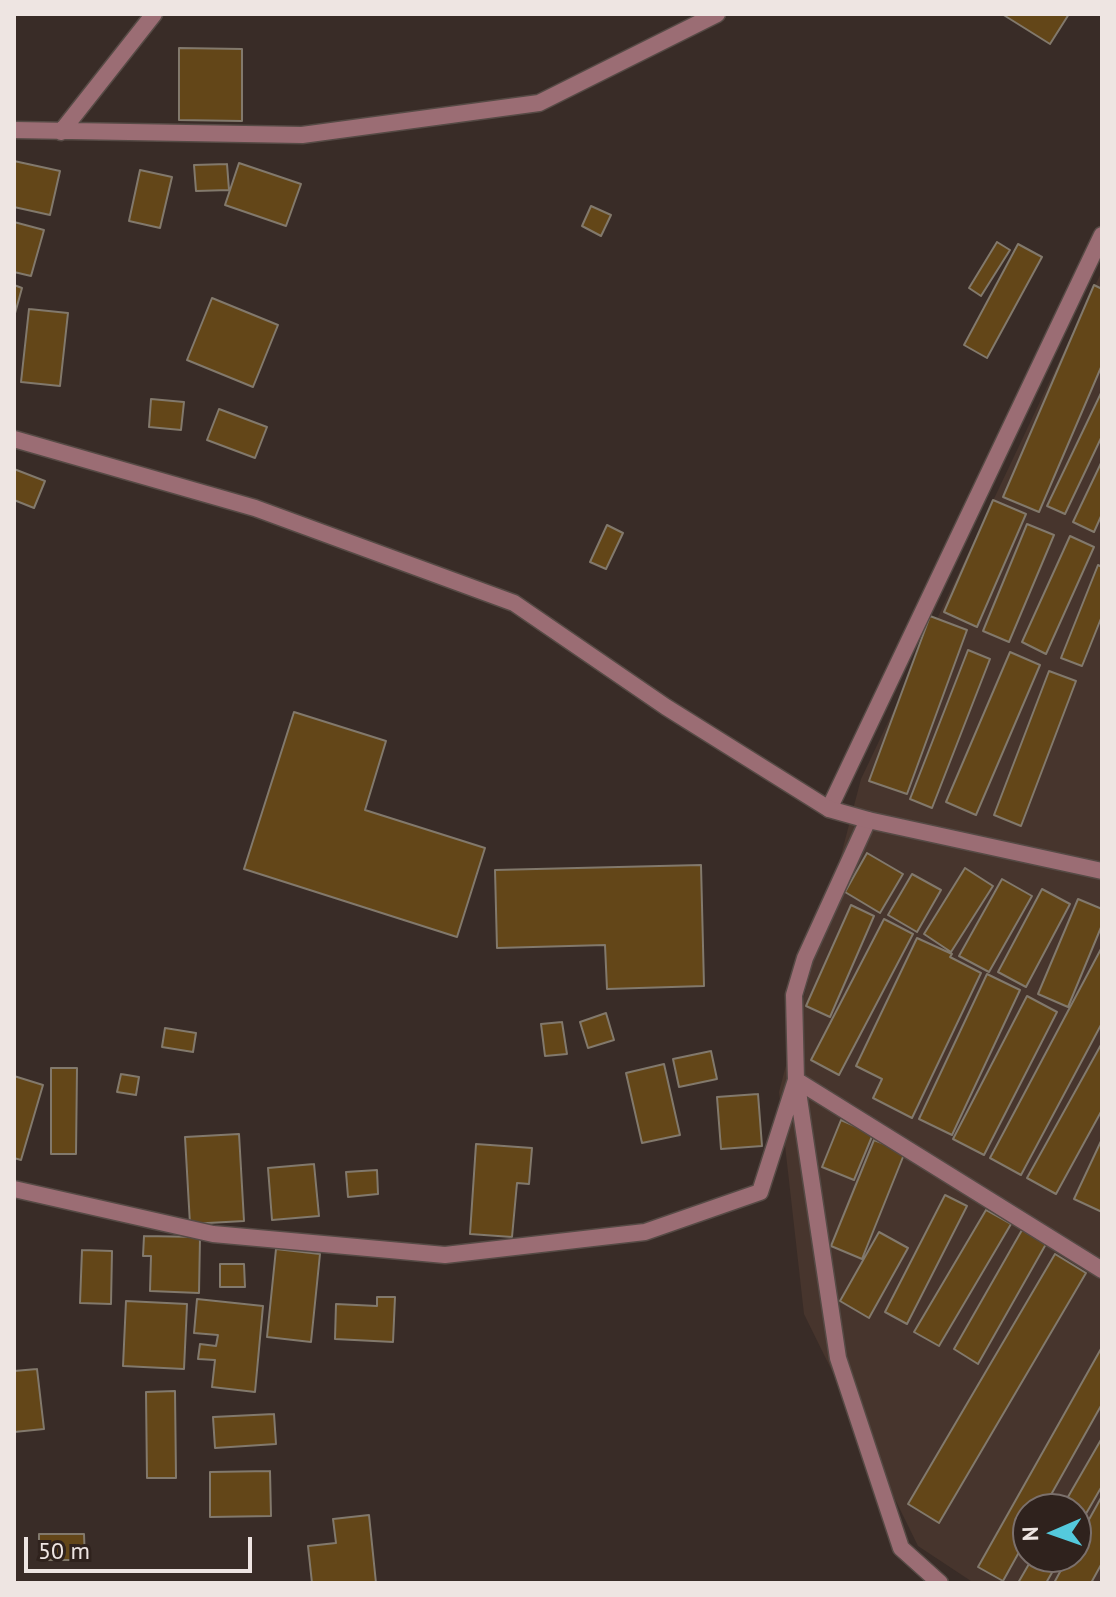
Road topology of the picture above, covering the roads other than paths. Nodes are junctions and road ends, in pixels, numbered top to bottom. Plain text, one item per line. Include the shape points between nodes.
1 (154, 14) edge
2 (717, 14) edge
3 (14, 130) edge
4 (61, 132) junction
5 (1102, 235) edge
6 (14, 439) edge
7 (829, 809) junction
8 (868, 820) junction
9 (1102, 871) edge
10 (796, 1080) junction
11 (14, 1189) edge
12 (1100, 1265) edge
13 (940, 1583) edge

1 - 4 street
2 - 4 street via 539,103 302,135
3 - 4 street
5 - 7 street
6 - 7 street via 255,508 514,603
7 - 8 street
8 - 9 street
8 - 10 street via 805,958 794,995
10 - 11 street via 760,1192 645,1232 445,1255 213,1234
10 - 12 street
10 - 13 street via 838,1358 901,1548

